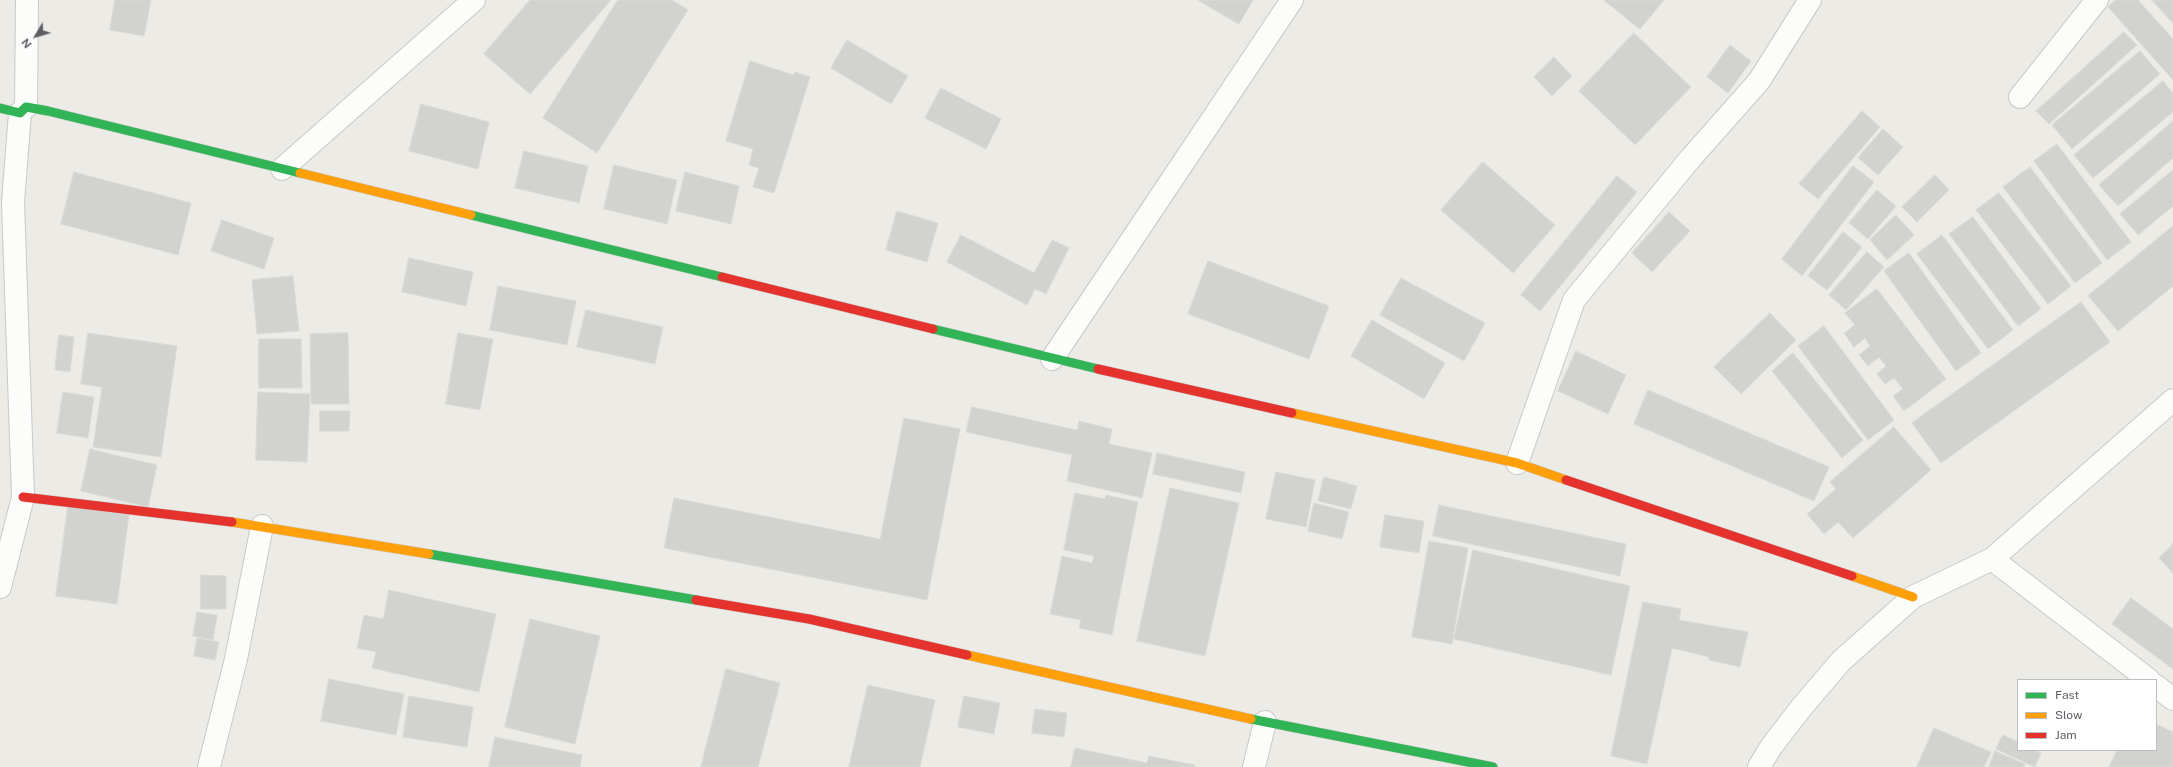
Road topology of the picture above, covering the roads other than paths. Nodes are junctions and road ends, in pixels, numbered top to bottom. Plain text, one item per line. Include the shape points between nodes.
1 (26, 0) edge
2 (474, 0) edge
3 (1292, 0) edge
4 (1810, 0) edge
5 (2097, 0) edge
6 (2020, 97) dead end
7 (15, 109) edge
8 (282, 169) junction
9 (1052, 359) junction
10 (2173, 400) edge
11 (1517, 463) junction
12 (23, 497) junction
13 (262, 526) junction
14 (1992, 559) junction
15 (0, 587) edge
16 (1913, 597) junction
17 (2148, 679) edge
18 (2157, 687) edge
19 (2173, 699) edge
20 (1265, 722) junction
21 (209, 767) edge
22 (1254, 767) edge
23 (1493, 767) edge
24 (1759, 767) edge

1 - 7 street
2 - 8 street
3 - 9 street
4 - 11 street via 1759,81 1690,159 1574,300
5 - 6 street
7 - 8 main road
7 - 12 street via 14,202
8 - 9 main road
9 - 11 main road
10 - 14 street
11 - 16 main road
12 - 13 main road
12 - 15 street
13 - 20 main road via 809,619
13 - 21 street via 236,659
14 - 16 street
14 - 17 street
16 - 24 street via 1841,662 1801,708
18 - 19 street
20 - 22 street
20 - 23 main road

